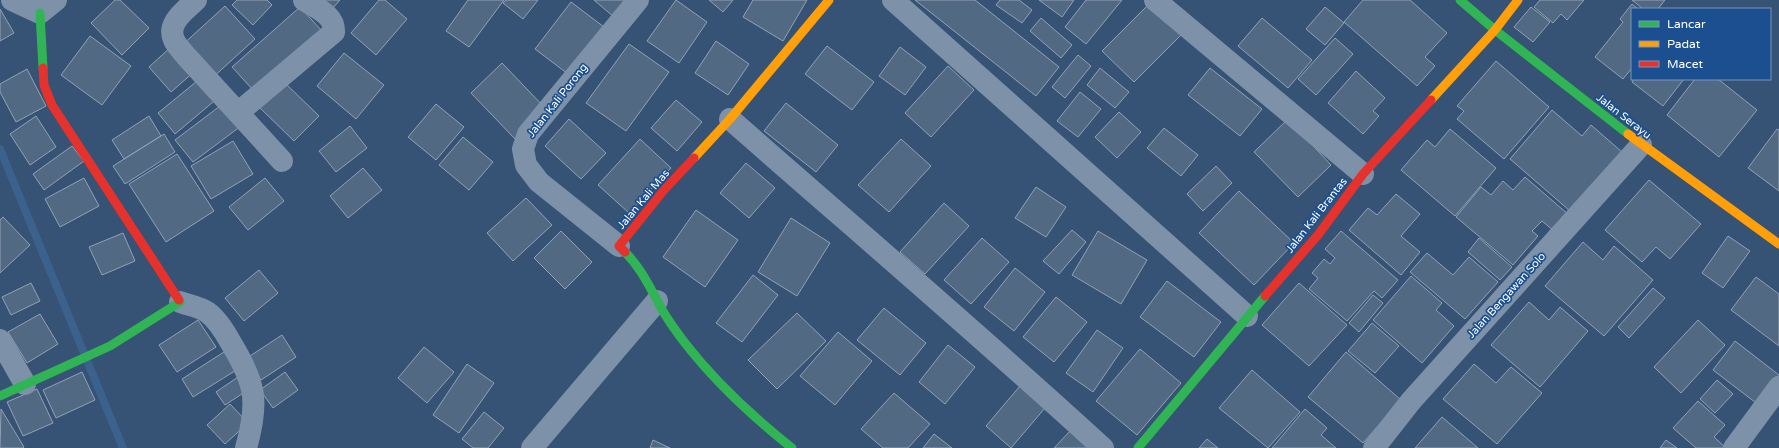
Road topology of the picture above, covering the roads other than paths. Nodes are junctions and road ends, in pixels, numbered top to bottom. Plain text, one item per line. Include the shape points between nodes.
1 (12, 0) edge
2 (196, 0) edge
3 (304, 0) edge
4 (638, 0) edge
5 (829, 0) edge
6 (893, 0) edge
7 (1155, 0) edge
8 (1460, 0) edge
9 (1518, 0) edge
10 (48, 7) edge
11 (1495, 30) junction
12 (239, 112) junction
13 (730, 118) junction
14 (1641, 145) junction
15 (282, 161) dead end
16 (1363, 174) junction
17 (1779, 244) edge
18 (619, 246) junction
19 (657, 301) junction
20 (180, 302) junction
21 (1247, 316) junction
22 (0, 340) edge
23 (25, 384) junction
24 (1779, 387) edge
25 (0, 396) edge
26 (246, 448) edge
27 (532, 448) edge
28 (792, 448) edge
29 (1103, 448) edge
30 (1138, 448) edge
31 (1374, 448) edge
32 (1734, 448) edge

1 - 10 street
2 - 12 street via 174,22 174,40
3 - 12 street via 325,14 334,26 334,32
4 - 18 street, Jalan Kali Porong via 528,134 523,149 526,165 539,182
5 - 13 street, Jalan Kali Mas
6 - 21 street
7 - 16 street
8 - 11 street, Jalan Serayu
9 - 11 street, Jalan Kali Brantas
10 - 20 street via 44,84 52,105
11 - 14 street, Jalan Serayu
11 - 16 street, Jalan Kali Brantas
12 - 15 street
13 - 18 street, Jalan Kali Mas via 664,190
13 - 29 street via 1008,361
14 - 17 street, Jalan Serayu
14 - 31 street, Jalan Bengawan Solo via 1411,401
16 - 21 street, Jalan Kali Brantas via 1318,235
18 - 19 street, Jalan Kali Mas via 635,262 649,282
19 - 27 street
19 - 28 street, Jalan Kali Mas via 685,343 716,380
20 - 23 street via 110,346
20 - 26 street via 206,311 222,328 244,364 254,404 253,423
21 - 30 street, Jalan Kali Brantas
22 - 23 street
23 - 25 street
24 - 32 street

